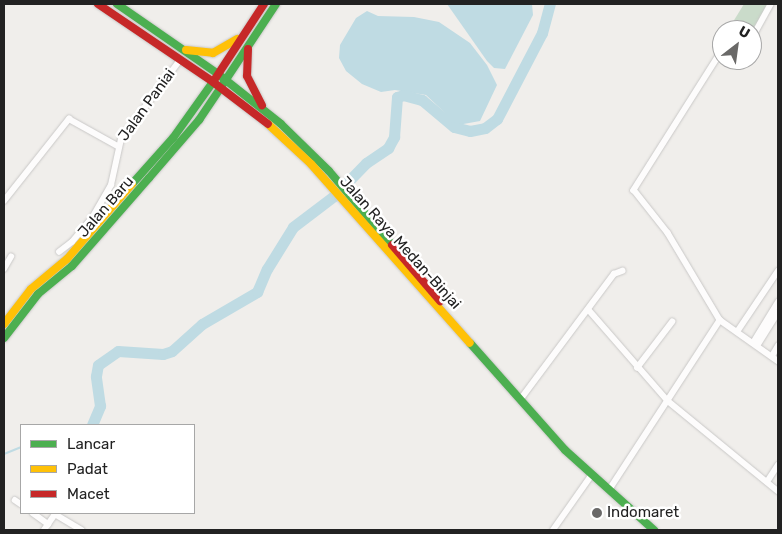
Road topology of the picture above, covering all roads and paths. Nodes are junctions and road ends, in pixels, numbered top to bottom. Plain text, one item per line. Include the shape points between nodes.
1 (98, 4) edge
2 (117, 4) edge
3 (264, 4) edge
4 (276, 4) edge
5 (772, 4) edge
6 (130, 7) edge
7 (762, 21) edge
8 (244, 34) junction
9 (250, 41) junction
10 (186, 50) junction
11 (180, 60) junction
12 (712, 67) edge
13 (218, 74) junction
14 (213, 82) junction
15 (224, 84) junction
16 (268, 113) junction
17 (118, 146) junction
18 (4, 201) edge
19 (89, 232) junction
20 (59, 252) dead end
21 (11, 257) dead end
22 (4, 269) edge
23 (622, 271) dead end
24 (778, 271) edge
25 (778, 302) edge
26 (589, 310) junction
27 (778, 312) edge
28 (720, 320) junction
29 (672, 322) dead end
30 (4, 324) edge
31 (737, 332) junction
32 (5, 333) edge
33 (755, 345) junction
34 (778, 346) edge
35 (772, 356) junction
36 (778, 361) edge
37 (637, 368) junction
38 (523, 396) junction
39 (668, 401) junction
40 (778, 465) edge
41 (591, 476) junction
42 (766, 482) junction
43 (612, 487) junction
44 (778, 491) edge
45 (619, 497) junction
46 (15, 500) dead end
47 (20, 503) edge
48 (34, 514) edge
49 (54, 514) edge
50 (57, 514) edge
51 (48, 524) junction
52 (44, 530) edge
53 (82, 530) edge
54 (553, 530) edge
55 (654, 530) edge
56 (663, 530) edge

1 - 11 main road, Jalan Raya Medan-Binjai
2 - 6 main road, Jalan Raya Medan-Binjai
3 - 8 main road, Jalan Baru
4 - 9 main road, Jalan Baru
5 - 7 street
6 - 10 main road, Jalan Raya Medan-Binjai
8 - 10 main road via 219,52
8 - 13 main road, Jalan Baru
9 - 15 main road, Jalan Baru
9 - 16 main road via 247,76
10 - 13 main road, Jalan Raya Medan-Binjai
11 - 14 main road, Jalan Raya Medan-Binjai
11 - 17 street, Jalan Paniai
12 - 28 street via 634,190 672,240
13 - 14 main road, Jalan Baru
13 - 15 main road, Jalan Raya Medan-Binjai
14 - 15 main road, Jalan Raya Medan-Binjai
14 - 19 main road, Jalan Baru via 173,138
15 - 16 main road, Jalan Raya Medan-Binjai
15 - 19 main road, Jalan Baru via 199,120
15 - 41 main road, Jalan Raya Medan-Binjai via 323,178
16 - 38 main road, Jalan Raya Medan-Binjai via 330,171
17 - 18 street via 68,119
17 - 19 street, Jalan Paniai via 110,185
19 - 20 street, Jalan Paniai
19 - 30 main road, Jalan Baru via 67,259 31,289
19 - 32 main road, Jalan Baru via 72,266 38,294
21 - 22 street
23 - 26 street via 614,274
24 - 31 street
25 - 33 street
26 - 37 street
26 - 38 street
27 - 33 street
28 - 31 street
28 - 39 street
29 - 37 street
31 - 33 street
33 - 35 street
34 - 35 street
35 - 36 street
37 - 39 street
38 - 43 main road, Jalan Raya Medan-Binjai via 568,447
39 - 42 street
39 - 43 street
40 - 42 street
41 - 45 main road, Jalan Raya Medan-Binjai
41 - 54 street
42 - 44 street
43 - 45 main road, Jalan Raya Medan-Binjai
45 - 55 main road, Jalan Raya Medan-Binjai
45 - 56 main road, Jalan Raya Medan-Binjai
46 - 47 street
48 - 51 street
49 - 51 street
50 - 53 street
51 - 52 street

